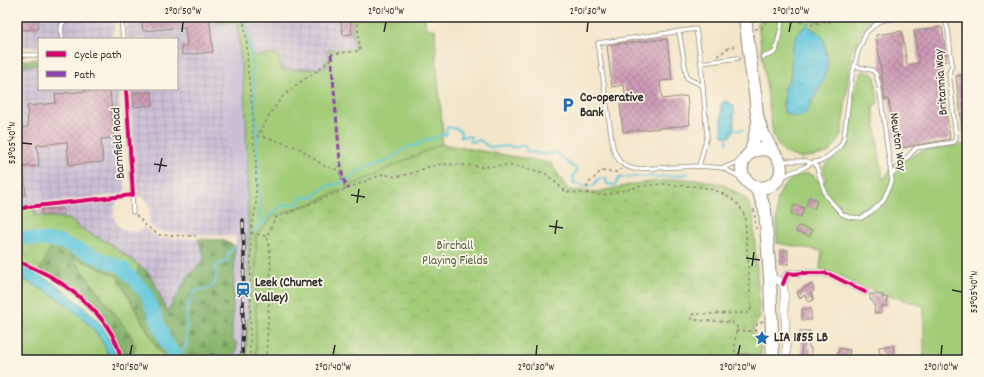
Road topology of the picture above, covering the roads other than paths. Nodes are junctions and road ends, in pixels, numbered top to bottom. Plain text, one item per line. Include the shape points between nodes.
1 (70, 17) edge
2 (121, 17) edge
3 (745, 17) edge
4 (784, 17) edge
5 (904, 17) edge
6 (944, 17) edge
7 (679, 32) junction
8 (62, 38) edge
9 (123, 38) edge
10 (38, 55) edge
11 (17, 56) edge
12 (763, 57) dead end
13 (738, 58) dead end
14 (701, 63) junction
15 (854, 66) junction
16 (703, 86) junction
17 (126, 90) edge
18 (758, 122) junction
19 (747, 156) junction
20 (776, 157) junction
21 (814, 163) junction
22 (699, 166) junction
23 (723, 168) junction
24 (891, 175) junction
25 (776, 182) junction
26 (750, 183) junction
27 (765, 210) junction
28 (133, 212) road end
29 (770, 278) junction
30 (783, 284) junction
31 (865, 292) dead end
32 (773, 360) edge
33 (788, 360) edge

1 - 8 lane via 61,25
2 - 9 lane
3 - 18 highway
4 - 12 lane via 776,51
5 - 15 lane via 879,21 866,33
6 - 24 lane, Britannia Way via 952,65 949,72 956,138 954,142 916,148
7 - 14 lane via 696,29
7 - 16 lane via 687,78
7 - 22 lane via 598,43 613,148 617,159 624,166 634,169
10 - 11 lane
13 - 14 lane
14 - 16 lane
15 - 21 lane via 841,145
15 - 24 lane, Newton Way via 872,70 876,74
16 - 22 lane via 707,136
17 - 28 lane, Barnfield Road
18 - 19 highway
18 - 20 highway
19 - 20 highway via 757,149 762,149 769,150
19 - 23 lane
19 - 26 highway via 742,168 743,176
20 - 21 lane
20 - 25 highway via 781,170
21 - 24 lane, Newton Way via 826,196 842,214 849,217 861,218 884,201 892,181
21 - 25 lane via 790,172
22 - 23 lane
23 - 26 lane
25 - 26 highway via 764,188
25 - 27 highway
26 - 27 highway via 759,193
27 - 29 highway
29 - 30 street
29 - 32 highway
30 - 31 street via 786,274 789,273 824,273
30 - 33 street

